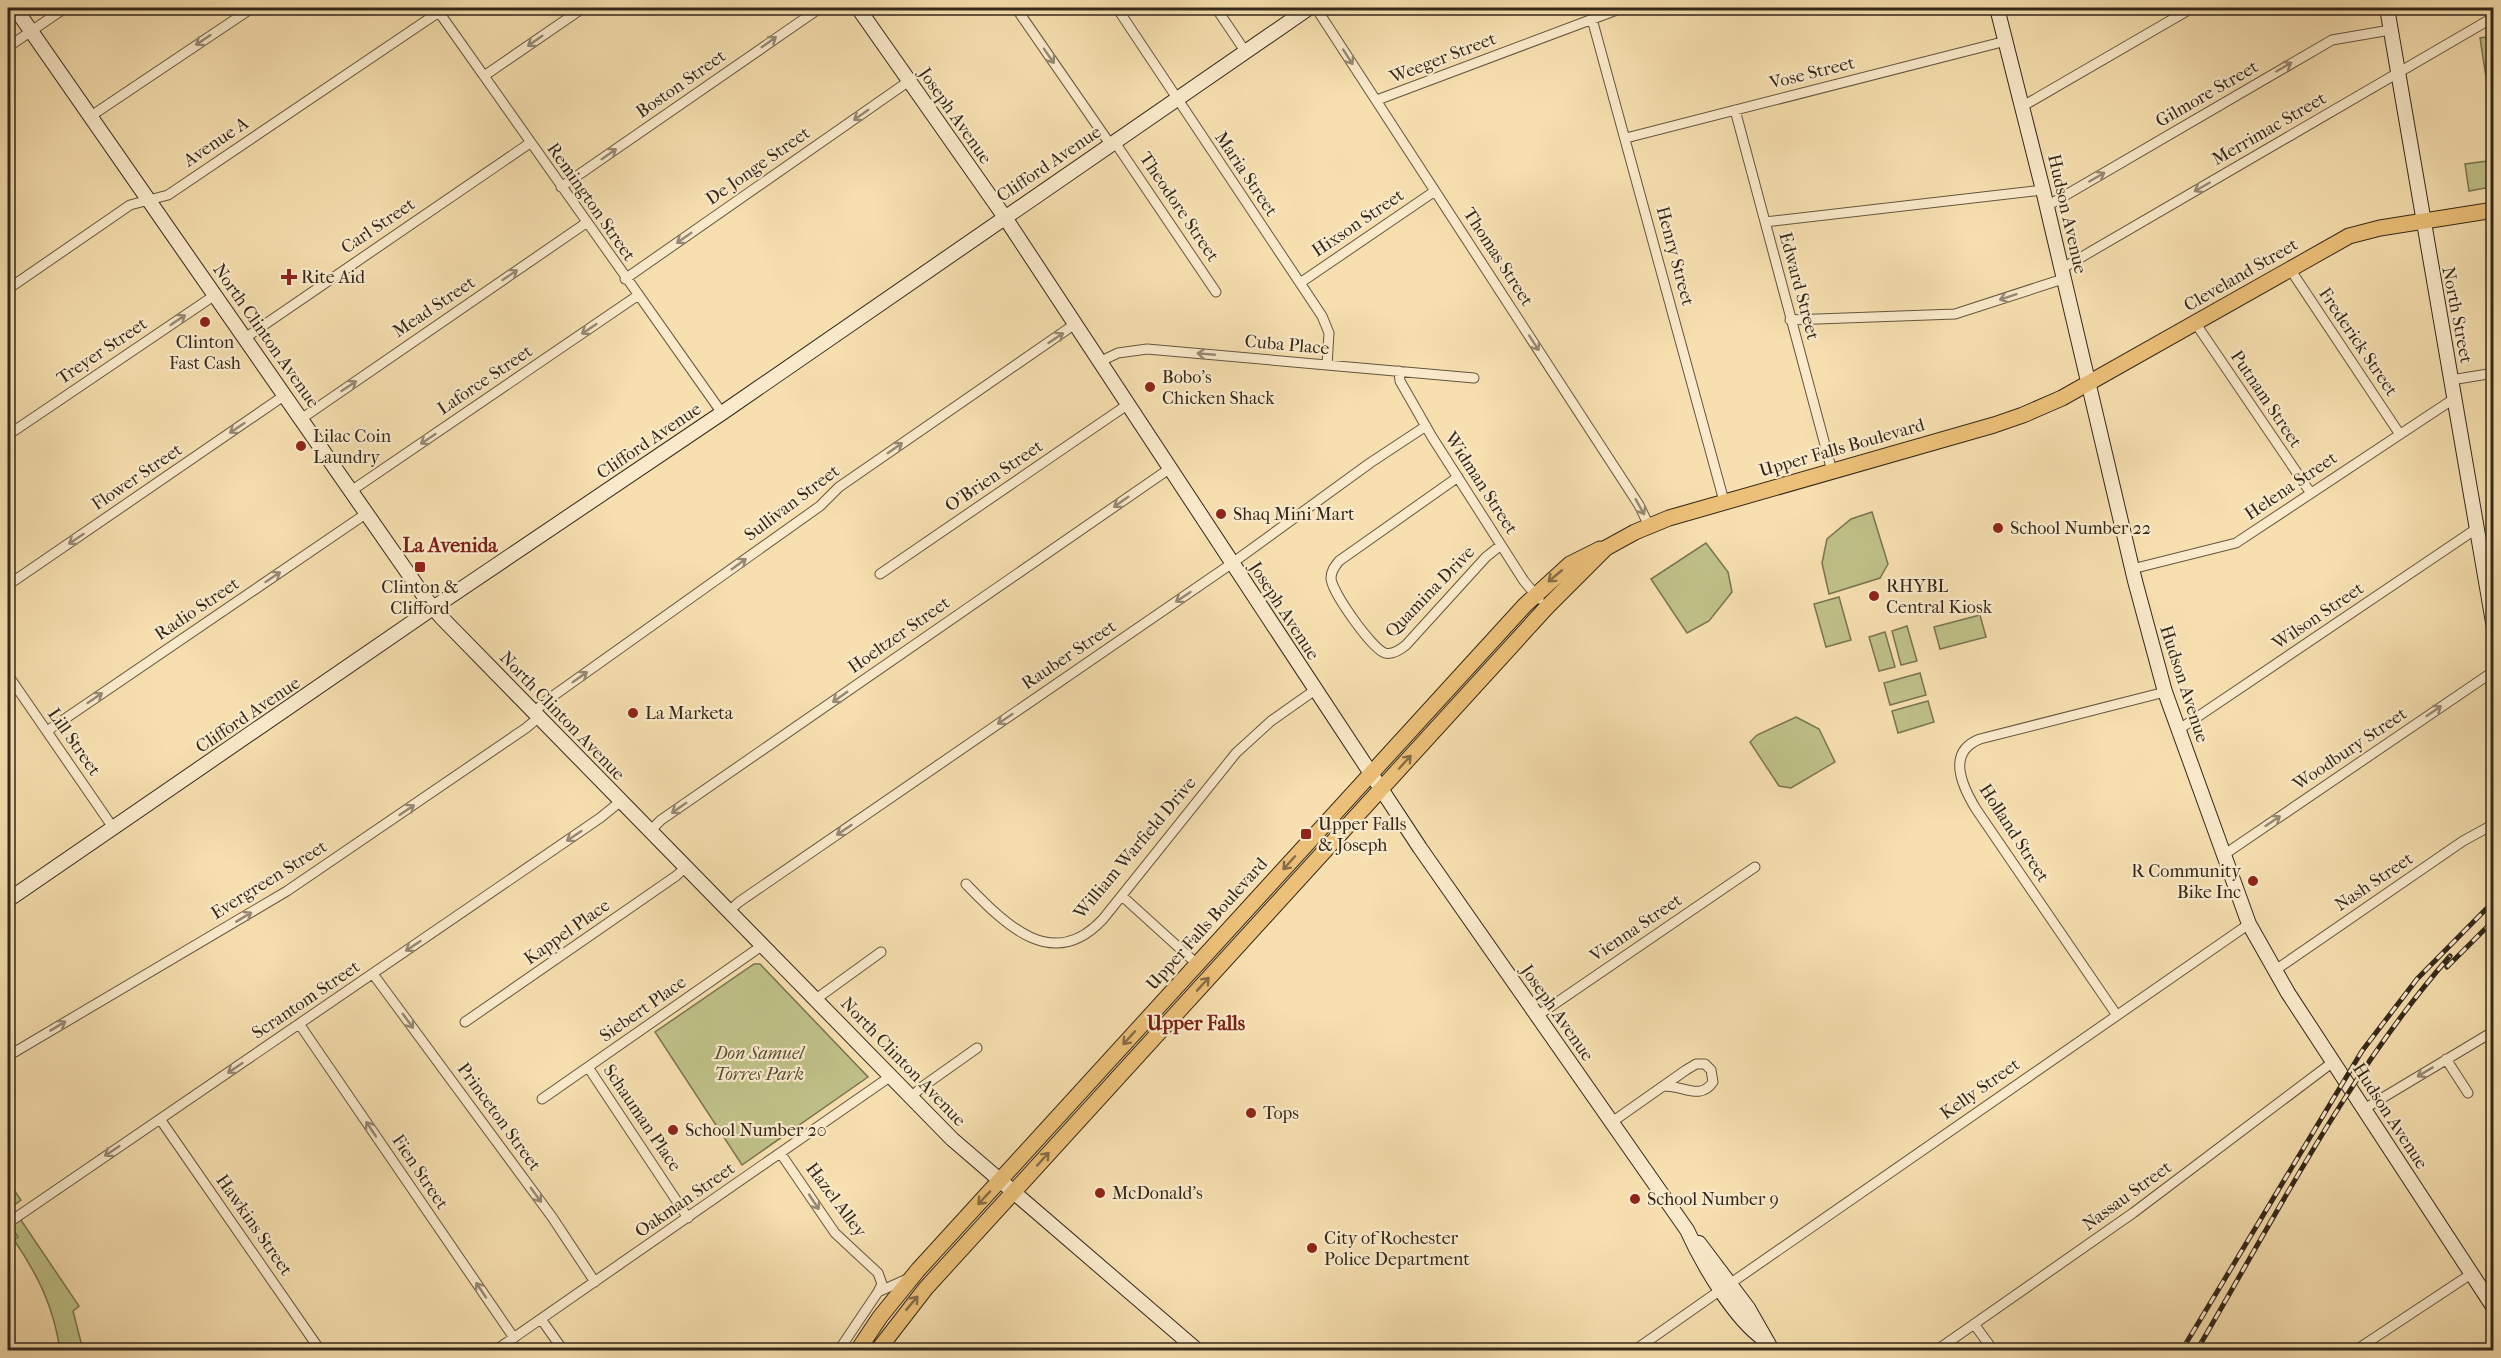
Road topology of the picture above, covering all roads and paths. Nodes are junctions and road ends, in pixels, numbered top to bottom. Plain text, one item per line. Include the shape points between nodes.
1 (15, 8) edge
2 (65, 8) edge
3 (252, 8) edge
4 (583, 8) edge
5 (820, 8) edge
6 (858, 8) edge
7 (1016, 8) edge
8 (1117, 8) edge
9 (1216, 8) edge
10 (1309, 8) edge
11 (1316, 8) edge
12 (1622, 8) edge
13 (1997, 8) edge
14 (2192, 8) edge
15 (2387, 8) edge
16 (438, 10) edge
17 (2493, 17) edge
18 (1592, 19) junction
19 (31, 30) junction
20 (2390, 30) junction
21 (2006, 41) junction
22 (8, 47) edge
23 (1245, 51) junction
24 (2397, 73) junction
25 (484, 76) junction
26 (909, 81) junction
27 (1178, 98) junction
28 (1377, 100) junction
29 (2023, 106) junction
30 (1735, 110) junction
31 (91, 116) junction
32 (1626, 138) junction
33 (1112, 142) junction
34 (530, 143) junction
35 (561, 187) junction
36 (2043, 190) junction
37 (1436, 191) junction
38 (149, 200) junction
39 (2047, 206) junction
40 (2493, 210) edge
41 (1004, 216) junction
42 (2422, 221) junction
43 (1765, 222) junction
44 (586, 223) junction
45 (2290, 269) junction
46 (2062, 274) junction
47 (625, 279) junction
48 (1300, 283) junction
49 (8, 289) edge
50 (1216, 292) dead end
51 (215, 295) junction
52 (637, 296) junction
53 (1791, 320) junction
54 (1075, 324) junction
55 (2196, 324) junction
56 (245, 338) junction
57 (1099, 362) junction
58 (1327, 365) junction
59 (1399, 371) junction
60 (2493, 373) edge
61 (1474, 378) dead end
62 (2451, 380) junction
63 (2088, 384) junction
64 (285, 395) junction
65 (2455, 398) junction
66 (1127, 405) junction
67 (722, 413) junction
68 (301, 419) junction
69 (1426, 426) junction
70 (2399, 433) junction
71 (8, 435) edge
72 (1169, 469) junction
73 (1832, 471) junction
74 (1458, 477) junction
75 (351, 491) junction
76 (2310, 492) junction
77 (1724, 501) junction
78 (367, 513) junction
79 (1649, 526) junction
80 (2476, 529) junction
81 (1501, 545) junction
82 (1606, 548) junction
83 (1231, 564) junction
84 (2132, 569) junction
85 (880, 574) dead end
86 (8, 585) edge
87 (1535, 595) junction
88 (1547, 607) junction
89 (433, 608) junction
90 (2493, 628) edge
91 (2493, 671) edge
92 (8, 675) edge
93 (1315, 690) junction
94 (2165, 692) junction
95 (536, 715) junction
96 (2178, 729) junction
97 (46, 731) junction
98 (1371, 774) junction
99 (1381, 789) junction
100 (621, 801) junction
101 (2493, 824) edge
102 (114, 829) junction
103 (650, 831) junction
104 (2225, 854) junction
105 (686, 867) junction
106 (1755, 867) dead end
107 (966, 884) dead end
108 (1122, 896) junction
109 (8, 900) edge
110 (729, 911) junction
111 (2249, 924) junction
112 (762, 945) junction
113 (881, 952) dead end
114 (1197, 964) junction
115 (2274, 971) junction
116 (374, 974) junction
117 (816, 999) junction
118 (2116, 1014) junction
119 (1537, 1016) junction
120 (465, 1022) dead end
121 (300, 1025) junction
122 (2493, 1031) edge
123 (977, 1048) dead end
124 (8, 1056) edge
125 (2446, 1059) junction
126 (2333, 1062) junction
127 (588, 1067) junction
128 (891, 1076) junction
129 (1662, 1086) junction
130 (2468, 1093) dead end
131 (911, 1097) junction
132 (542, 1098) dead end
133 (2364, 1109) junction
134 (160, 1119) junction
135 (1611, 1122) junction
136 (781, 1154) junction
137 (1001, 1180) junction
138 (1014, 1191) junction
139 (688, 1218) junction
140 (8, 1223) edge
141 (918, 1270) junction
142 (2471, 1274) junction
143 (595, 1282) junction
144 (1726, 1286) junction
145 (878, 1292) junction
146 (2493, 1308) edge
147 (541, 1319) junction
148 (1974, 1324) junction
149 (514, 1338) junction
150 (1768, 1345) edge
151 (320, 1350) edge
152 (496, 1350) edge
153 (563, 1350) edge
154 (839, 1350) edge
155 (858, 1350) edge
156 (878, 1350) edge
157 (1197, 1350) edge
158 (1635, 1350) edge
159 (1937, 1350) edge
160 (1993, 1350) edge
161 (2356, 1350) edge

1 - 19 main road, North Clinton Avenue
2 - 19 street
3 -> 31 street
4 -> 25 street
35 -> 5 street, Boston Street
6 - 26 main road, Joseph Avenue
7 -> 33 street, Theodore Street
8 - 27 street, Maria Street
9 - 23 street
10 - 23 main road, Clifford Avenue
11 -> 28 street, Thomas Street
12 - 18 street, Weeger Street
13 - 21 main road, Hudson Avenue
14 - 29 street
15 - 20 main road, North Street
16 - 25 street, Remington Street
16 - 38 street, Avenue A via 168,195
17 - 24 street, Merrimac Street
18 - 28 street, Weeger Street
18 - 32 street, Henry Street
19 - 22 street
19 - 31 main road, North Clinton Avenue
20 - 24 main road, North Street
39 -> 20 street, Gilmore Street via 2331,40
21 - 29 main road, Hudson Avenue
21 - 30 street, Vose Street
23 - 27 main road, Clifford Avenue
24 - 42 main road, North Street
24 -> 46 street, Merrimac Street
25 - 34 street, Remington Street
26 - 41 main road, Joseph Avenue
26 -> 47 street, De Jonge Street
27 - 33 main road, Clifford Avenue
27 - 48 street, Maria Street
28 - 37 street, Thomas Street
29 - 36 main road, Hudson Avenue
30 - 32 street, Vose Street
30 - 43 street, Edward Street
31 - 38 main road, North Clinton Avenue
32 - 77 street, Henry Street
33 - 41 main road, Clifford Avenue
33 - 50 street, Theodore Street
34 - 35 street, Remington Street
34 - 56 street, Carl Street
35 - 44 street, Remington Street
36 - 39 main road, Hudson Avenue
36 - 43 street
37 - 48 street, Hixson Street
37 -> 79 street, Thomas Street
38 - 49 street, Avenue A via 130,205
38 - 51 main road, North Clinton Avenue
39 - 46 main road, Hudson Avenue
40 - 42 main road, Cleveland Street
41 - 54 main road, Joseph Avenue
41 - 67 main road, Clifford Avenue
42 - 45 main road, Cleveland Street via 2349,236
42 - 62 main road, North Street
43 - 53 street, Edward Street
44 - 47 street, Remington Street
68 -> 44 street, Mead Street
45 - 55 main road, Cleveland Street
45 - 70 street, Frederick Street
46 -> 53 street, Merrimac Street via 1955,314
46 - 63 main road, Hudson Avenue
47 - 52 street, Remington Street
48 - 58 street, Maria Street via 1325,321 1329,339
51 - 56 main road, North Clinton Avenue
71 -> 51 street, Treyer Street
52 - 67 street, Remington Street
52 -> 75 street, Laforce Street
53 - 73 street, Edward Street
54 - 57 main road, Joseph Avenue
95 -> 54 street, Sullivan Street via 546,701 820,506 839,487
55 - 63 main road, Cleveland Street
55 - 76 street, Putnam Street
56 - 64 main road, North Clinton Avenue
58 -> 57 street, Cuba Place via 1143,349 1113,354
57 - 66 main road, Joseph Avenue
58 - 59 street, Cuba Place
59 - 61 street, Cuba Place
59 - 69 street, Widman Street via 1402,384
60 - 62 street
62 - 65 main road, North Street
63 - 73 main road, Upper Falls Boulevard via 2023,415
63 - 84 main road, Hudson Avenue
64 - 68 main road, North Clinton Avenue
64 -> 86 street, Flower Street
65 - 70 street, Helena Street
65 - 80 main road, North Street
66 - 72 main road, Joseph Avenue
66 - 85 street, O'Brien Street
67 - 89 main road, Clifford Avenue
68 - 75 main road, North Clinton Avenue
69 - 74 street, Widman Street
69 - 83 street, Rauber Street
70 - 76 street, Helena Street
72 - 83 main road, Joseph Avenue
72 -> 103 street, Hoeltzer Street
73 - 77 main road, Upper Falls Boulevard
74 - 81 street, Widman Street
74 - 81 street, Quamina Drive via 1339,561 1331,577 1335,591 1372,645 1394,653 1410,642
75 - 78 main road, North Clinton Avenue
76 - 84 street, Helena Street via 2236,543
77 - 79 main road, Upper Falls Boulevard
78 - 89 main road, North Clinton Avenue
97 -> 78 street, Radio Street
79 - 82 main road, Upper Falls Boulevard
80 - 90 main road, North Street
80 - 96 street, Wilson Street
81 - 87 street, Widman Street
82 -> 87 main road, Upper Falls Boulevard via 1576,560
82 - 88 main road, Upper Falls Boulevard
83 - 93 main road, Joseph Avenue
83 -> 110 street, Rauber Street
84 - 94 main road, Hudson Avenue
87 - 88 street, Widman Street
87 - 98 main road, Upper Falls Boulevard
99 -> 88 main road, Upper Falls Boulevard
89 - 95 main road, North Clinton Avenue
89 - 102 main road, Clifford Avenue
104 -> 91 street, Woodbury Street
92 - 97 street, Lill Street
93 - 98 main road, Joseph Avenue
93 - 108 street, William Warfield Drive via 1271,721 1236,753
94 - 96 main road, Hudson Avenue
94 - 118 street, Holland Street via 1980,739 1965,747 1961,754 1963,781 1976,809
95 - 100 main road, North Clinton Avenue
124 -> 95 street, Evergreen Street via 294,886 526,729
96 - 104 main road, Hudson Avenue
97 - 102 street, Lill Street
98 - 99 main road, Joseph Avenue
98 -> 114 main road, Upper Falls Boulevard
99 - 119 main road, Joseph Avenue
138 -> 99 main road, Upper Falls Boulevard
100 - 103 main road, North Clinton Avenue
100 -> 116 street, Scrantom Street
101 - 115 street, Nash Street
102 - 109 main road, Clifford Avenue
103 - 105 main road, North Clinton Avenue
104 - 111 main road, Hudson Avenue
105 - 110 main road, North Clinton Avenue
105 - 120 street, Kappel Place
106 - 119 street, Vienna Street
107 - 108 street, William Warfield Drive via 1014,930 1048,943 1068,941 1087,933
108 - 114 street
110 - 112 main road, North Clinton Avenue
111 - 115 main road, Hudson Avenue
111 - 118 street, Kelly Street
112 - 117 main road, North Clinton Avenue
112 - 127 street, Siebert Place
113 - 117 street
114 -> 137 main road, Upper Falls Boulevard
115 - 126 main road, Hudson Avenue
116 - 121 street, Scrantom Street
116 -> 143 street, Princeton Street
117 - 128 main road, North Clinton Avenue
118 - 144 street, Kelly Street
119 - 135 main road, Joseph Avenue
121 -> 134 street, Scrantom Street
149 -> 121 street, Fien Street
122 - 125 street
123 - 131 street
125 - 130 street
125 -> 133 street
126 - 133 main road, Hudson Avenue
126 - 148 street, Nassau Street via 2118,1224
127 - 132 street, Siebert Place
127 - 139 street, Schauman Place
128 - 131 main road, North Clinton Avenue
128 - 136 street, Oakman Street
129 - 129 street via 1696,1064 1705,1064 1713,1076 1713,1082 1698,1092
129 - 135 street
131 - 137 main road, North Clinton Avenue via 952,1139
133 - 142 main road, Hudson Avenue
134 -> 140 street, Scrantom Street
134 - 151 street, Hawkins Street
135 - 144 main road, Joseph Avenue
136 - 139 street, Oakman Street
136 -> 145 street, Hazel Alley via 835,1233 878,1273 882,1284
137 - 138 main road, North Clinton Avenue
137 -> 141 main road, Upper Falls Boulevard
156 -> 138 main road, Upper Falls Boulevard via 920,1294
138 - 157 main road, North Clinton Avenue
139 - 143 street, Oakman Street
141 - 145 street
141 - 155 main road, Upper Falls Boulevard
142 - 146 main road, Hudson Avenue
142 - 161 street
143 - 147 street, Oakman Street
144 - 150 main road, Joseph Avenue via 1753,1316
144 - 158 street, Kelly Street
145 - 154 street
147 - 149 street, Oakman Street
147 - 153 street
148 - 159 street, Nassau Street
148 - 160 street
149 - 152 street, Oakman Street

